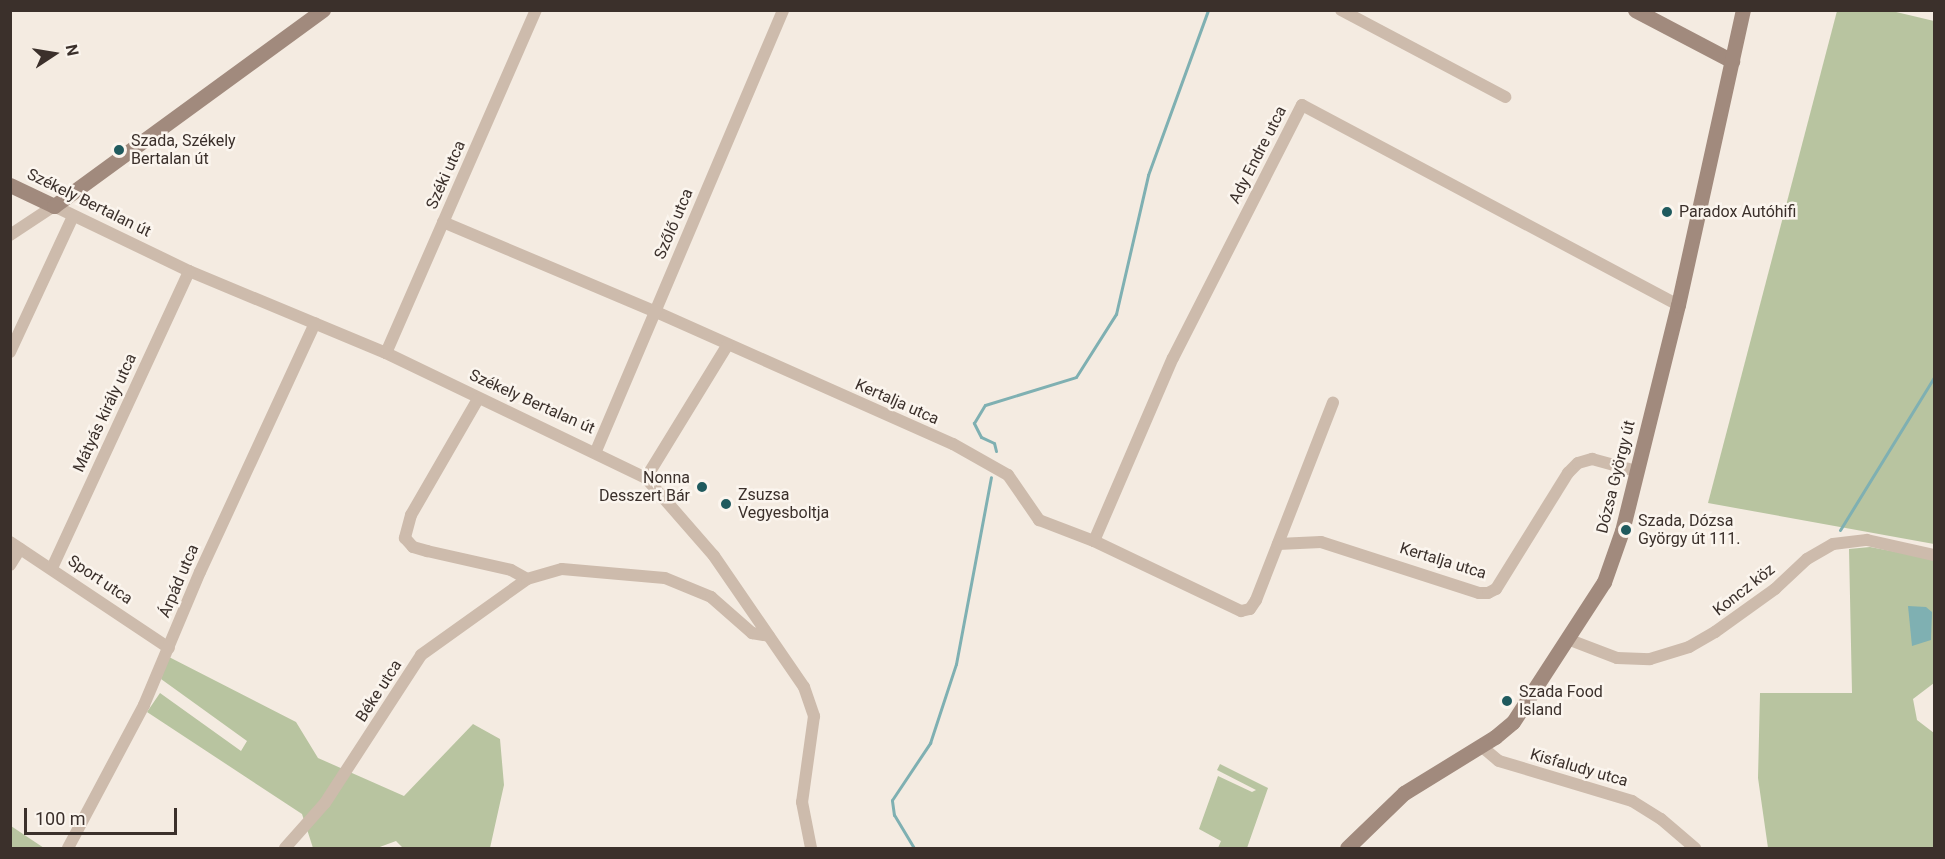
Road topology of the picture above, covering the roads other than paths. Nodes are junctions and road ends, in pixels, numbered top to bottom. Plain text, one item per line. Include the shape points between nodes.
1 (323, 10) edge
2 (536, 10) edge
3 (783, 10) edge
4 (1341, 10) edge
5 (1635, 10) edge
6 (1743, 10) edge
7 (1732, 61) junction
8 (1504, 97) dead end
9 (10, 185) edge
10 (47, 209) junction
11 (73, 216) junction
12 (443, 222) junction
13 (10, 234) edge
14 (189, 272) junction
15 (1678, 305) junction
16 (654, 311) junction
17 (315, 323) junction
18 (727, 346) junction
19 (10, 352) edge
20 (386, 353) junction
21 (478, 399) junction
22 (1333, 404) dead end
23 (596, 451) junction
24 (1636, 471) junction
25 (646, 478) junction
26 (1094, 541) junction
27 (1278, 544) junction
28 (15, 546) edge
29 (1935, 555) edge
30 (10, 565) edge
31 (52, 568) junction
32 (527, 579) junction
33 (769, 636) junction
34 (1570, 640) junction
35 (170, 648) junction
36 (1481, 746) junction
37 (68, 849) edge
38 (285, 849) edge
39 (812, 849) edge
40 (1347, 849) edge
41 (1695, 849) edge

1 - 10 main road
2 - 12 street, Széki utca
3 - 16 street, Szőlő utca
4 - 8 street
5 - 7 main road
6 - 7 main road, Dózsa György út
7 - 15 main road, Dózsa György út
9 - 10 main road, Székely Bertalan út
10 - 11 street, Székely Bertalan út
10 - 13 street
11 - 14 street, Székely Bertalan út
11 - 19 street
12 - 16 street, Kertalja utca
12 - 20 street, Széki utca
14 - 17 street, Székely Bertalan út
14 - 31 street, Mátyás király utca
15 - 24 main road, Dózsa György út
15 - 26 street, Ady Endre utca via 1302,105 1173,358
16 - 18 street, Kertalja utca
16 - 23 street, Szőlő utca
17 - 20 street, Székely Bertalan út
17 - 35 street, Árpád utca via 200,572
18 - 25 street
18 - 26 street, Kertalja utca via 952,444 1008,474 1040,520
20 - 21 street, Székely Bertalan út
21 - 23 street, Székely Bertalan út
21 - 32 street via 411,515 405,538 413,547 511,570
22 - 27 street, Kertalja utca
23 - 25 street, Székely Bertalan út
24 - 27 street, Kertalja utca via 1592,459 1578,463 1496,590 1488,593 1321,542
24 - 34 main road, Dózsa György út via 1604,582
25 - 33 street, Székely Bertalan út via 714,556
26 - 27 street, Kertalja utca via 1241,611 1250,609 1256,600
28 - 30 street
28 - 31 street, Sport utca
29 - 34 street, Koncz köz via 1867,540 1833,544 1807,559 1775,589 1716,632 1659,657 1617,658
31 - 35 street, Sport utca
32 - 33 street, Béke utca via 562,569 665,578 711,597 752,633
32 - 38 street, Béke utca via 421,655 325,803
33 - 39 street, Székely Bertalan út via 804,687 812,706 814,727 802,802
34 - 36 main road, Dózsa György út via 1512,722
35 - 37 street, Árpád utca
36 - 40 main road, Dózsa György út via 1404,793
36 - 41 street, Kisfaludy utca via 1499,761 1632,801 1661,819

